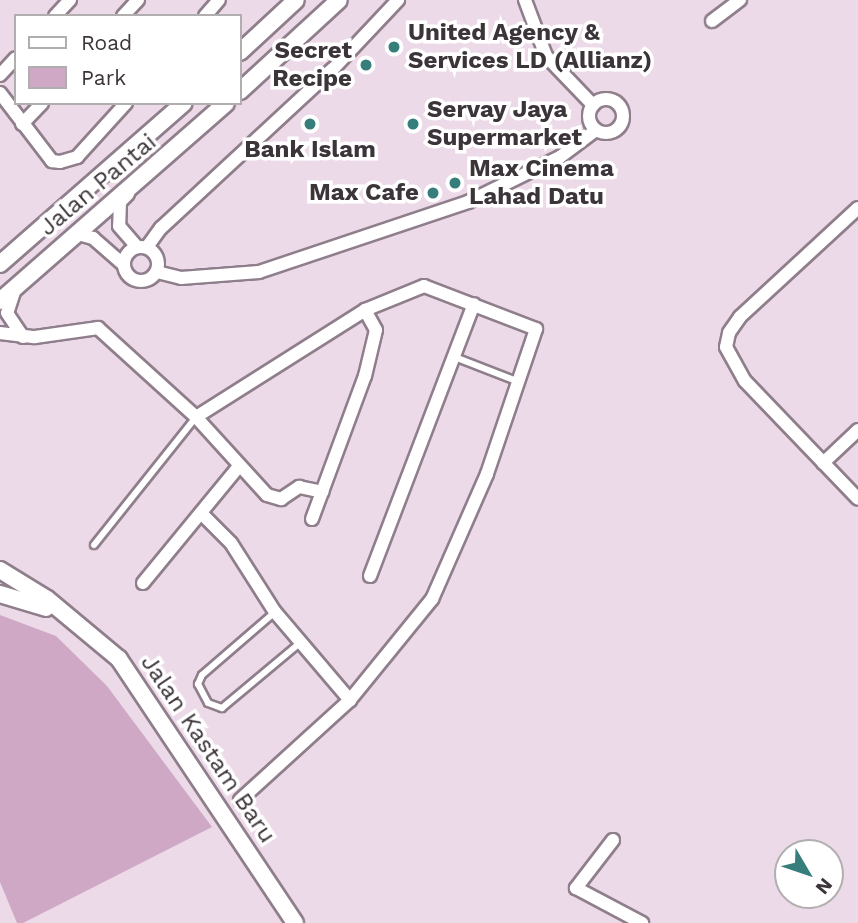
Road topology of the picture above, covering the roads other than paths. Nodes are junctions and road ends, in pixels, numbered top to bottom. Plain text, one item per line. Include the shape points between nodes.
1 (70, 0) edge
2 (138, 0) edge
3 (219, 0) edge
4 (296, 0) edge
5 (339, 0) edge
6 (398, 0) edge
7 (525, 0) edge
8 (740, 0) edge
9 (57, 14) edge
10 (125, 14) edge
11 (207, 14) edge
12 (712, 21) dead end
13 (242, 50) edge
14 (14, 60) edge
15 (0, 75) edge
16 (242, 89) edge
17 (0, 93) edge
18 (40, 105) edge
19 (124, 105) edge
20 (182, 105) edge
21 (224, 105) edge
22 (593, 105) junction
23 (22, 124) junction
24 (596, 130) junction
25 (140, 181) junction
26 (858, 208) edge
27 (63, 244) junction
28 (142, 247) junction
29 (0, 264) edge
30 (124, 265) junction
31 (157, 272) junction
32 (18, 286) junction
33 (0, 301) edge
34 (474, 304) junction
35 (365, 310) junction
36 (0, 333) edge
37 (23, 337) junction
38 (452, 356) junction
39 (519, 382) junction
40 (196, 417) junction
41 (858, 430) edge
42 (823, 463) junction
43 (239, 466) junction
44 (322, 492) junction
45 (858, 499) edge
46 (201, 513) junction
47 (312, 519) dead end
48 (94, 545) dead end
49 (0, 570) edge
50 (370, 576) dead end
51 (143, 583) dead end
52 (0, 594) edge
53 (275, 612) junction
54 (65, 616) junction
55 (301, 642) junction
56 (350, 700) junction
57 (240, 800) dead end
58 (613, 839) dead end
59 (295, 923) edge
60 (642, 923) edge

1 - 9 street
2 - 10 street
3 - 11 street
4 - 13 street
5 - 16 street
6 - 28 street via 333,69
7 - 22 street via 546,56
8 - 12 street
14 - 15 street
17 - 23 street
18 - 23 street
19 - 23 street via 77,157 65,162 52,161
20 - 29 street, Jalan Pantai
21 - 25 street, Jalan Pantai
22 - 24 street via 589,118
22 - 24 street via 605,99 622,110 617,129
24 - 31 street via 560,157 468,202 259,272 181,278
25 - 27 street, Jalan Pantai
25 - 28 street via 120,202 118,216 119,226
26 - 42 street via 740,317 726,347 745,381
27 - 30 street via 78,234 93,238
27 - 32 street, Jalan Pantai
28 - 30 street via 127,254
28 - 31 street via 156,254
30 - 31 street via 128,275 138,281 149,280
32 - 33 street, Jalan Pantai
32 - 37 street via 7,313
34 - 35 street via 424,286
34 - 38 street
34 - 39 street via 536,329
35 - 40 street
35 - 44 street via 376,330 365,376
36 - 37 street
37 - 40 street via 98,328
38 - 39 lane
38 - 50 street
39 - 56 street via 444,578 393,652
40 - 43 street
40 - 48 lane
41 - 42 street
42 - 45 street
43 - 44 street via 275,500 299,487
43 - 46 street
44 - 47 street
46 - 51 street
46 - 53 street via 231,543
49 - 54 street, Jalan Kastam Baru
52 - 54 street, Jalan Kastam Baru via 23,598
53 - 55 street
53 - 55 lane via 202,675 198,684 208,703 222,708
54 - 59 street, Jalan Kastam Baru via 118,659 141,689
55 - 56 street
56 - 57 street
58 - 60 street via 576,888

